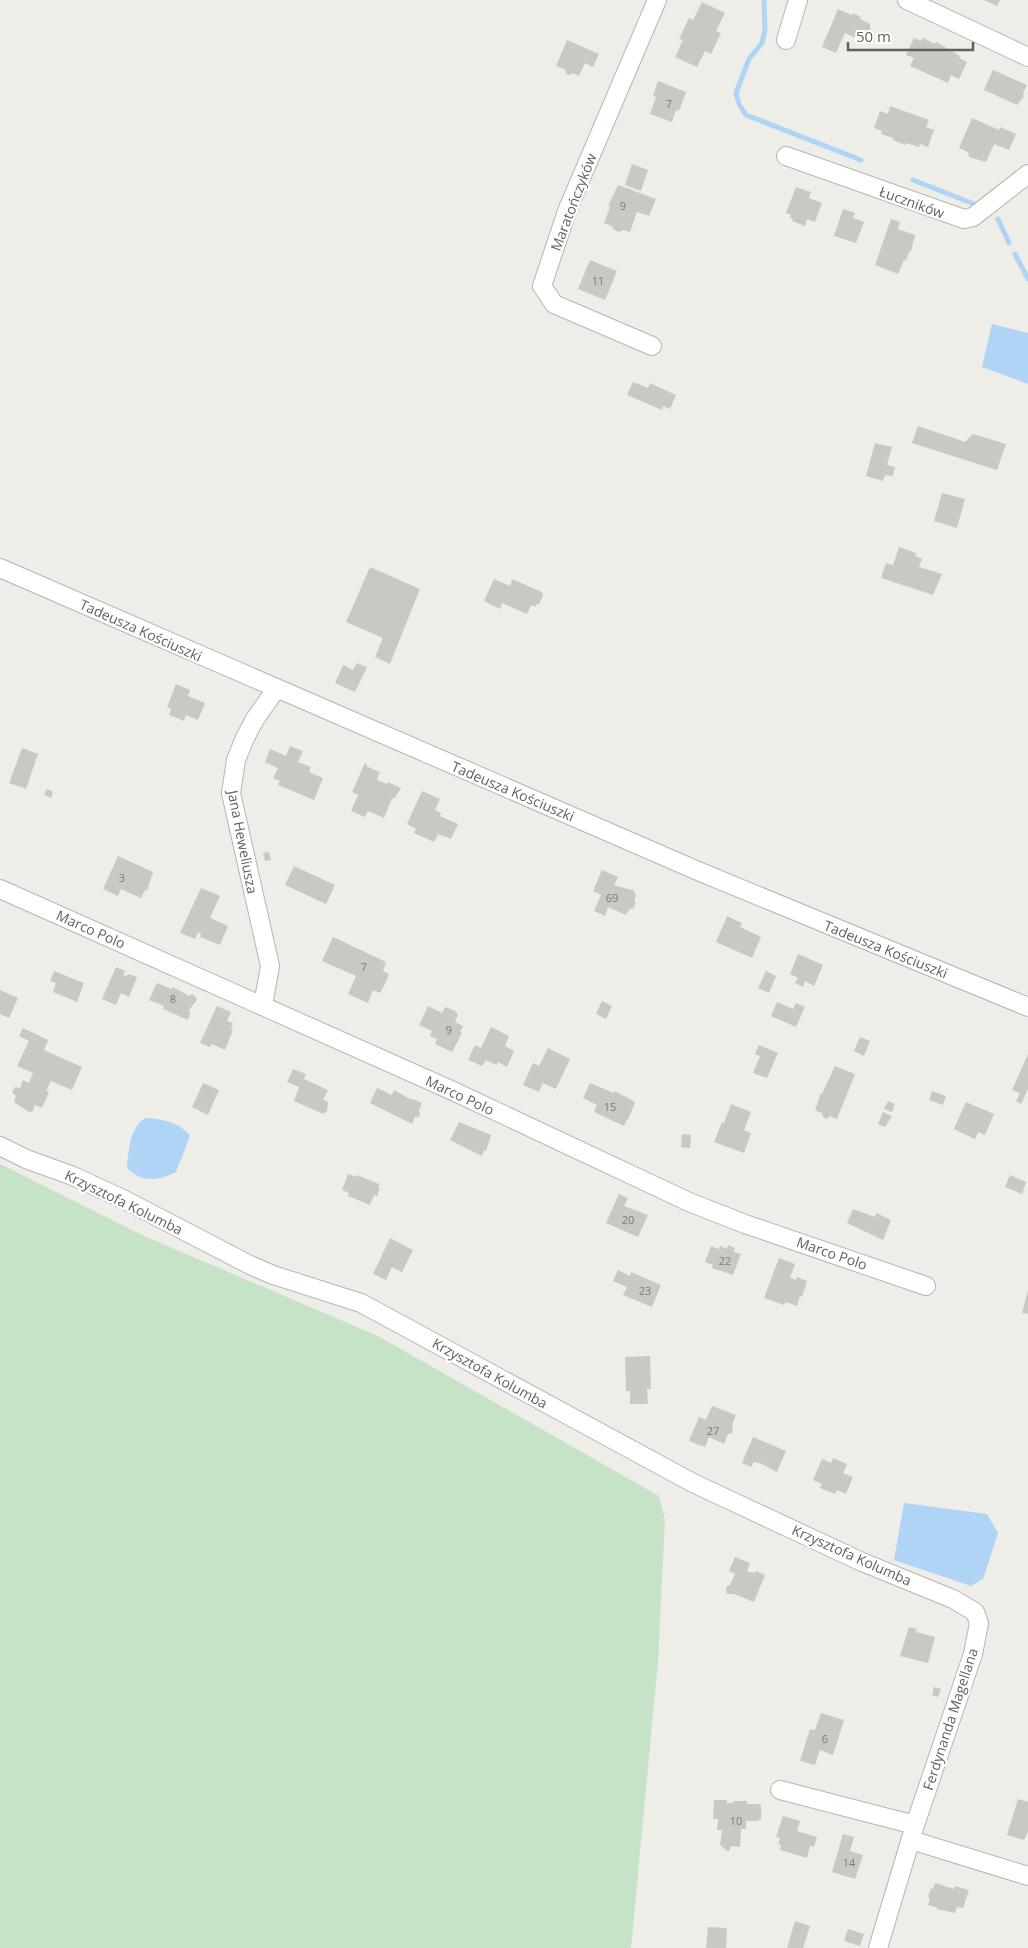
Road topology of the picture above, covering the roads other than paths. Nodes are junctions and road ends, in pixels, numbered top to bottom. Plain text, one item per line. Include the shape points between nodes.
1 (657, 0) edge
2 (798, 0) edge
3 (907, 0) edge
4 (786, 40) dead end
5 (1028, 57) edge
6 (786, 156) dead end
7 (1028, 174) edge
8 (652, 346) dead end
9 (0, 568) edge
10 (276, 689) junction
11 (0, 889) edge
12 (263, 1005) junction
13 (1028, 1007) edge
14 (0, 1146) edge
15 (926, 1286) dead end
16 (975, 1612) joint
17 (780, 1790) dead end
18 (913, 1832) junction
19 (1028, 1876) edge
20 (878, 1948) edge

1 - 8 street, Maratończyków via 578,184 542,286 554,304
2 - 4 street
3 - 5 street
6 - 7 street, Łuczników via 964,219 973,217
9 - 10 street, Tadeusza Kościuszki
10 - 12 street, Jana Heweliusza via 244,738 236,760 231,793 270,966
10 - 13 street, Tadeusza Kościuszki via 698,871
11 - 12 street, Marco Polo
12 - 15 street, Marco Polo via 696,1205
14 - 16 street, Krzysztofa Kolumba via 125,1200 250,1265 361,1303 693,1483 862,1562 953,1599
16 - 18 street, Ferdynanda Magellana via 979,1623 973,1654
17 - 18 street
18 - 19 street
18 - 20 street, Ferdynanda Magellana

